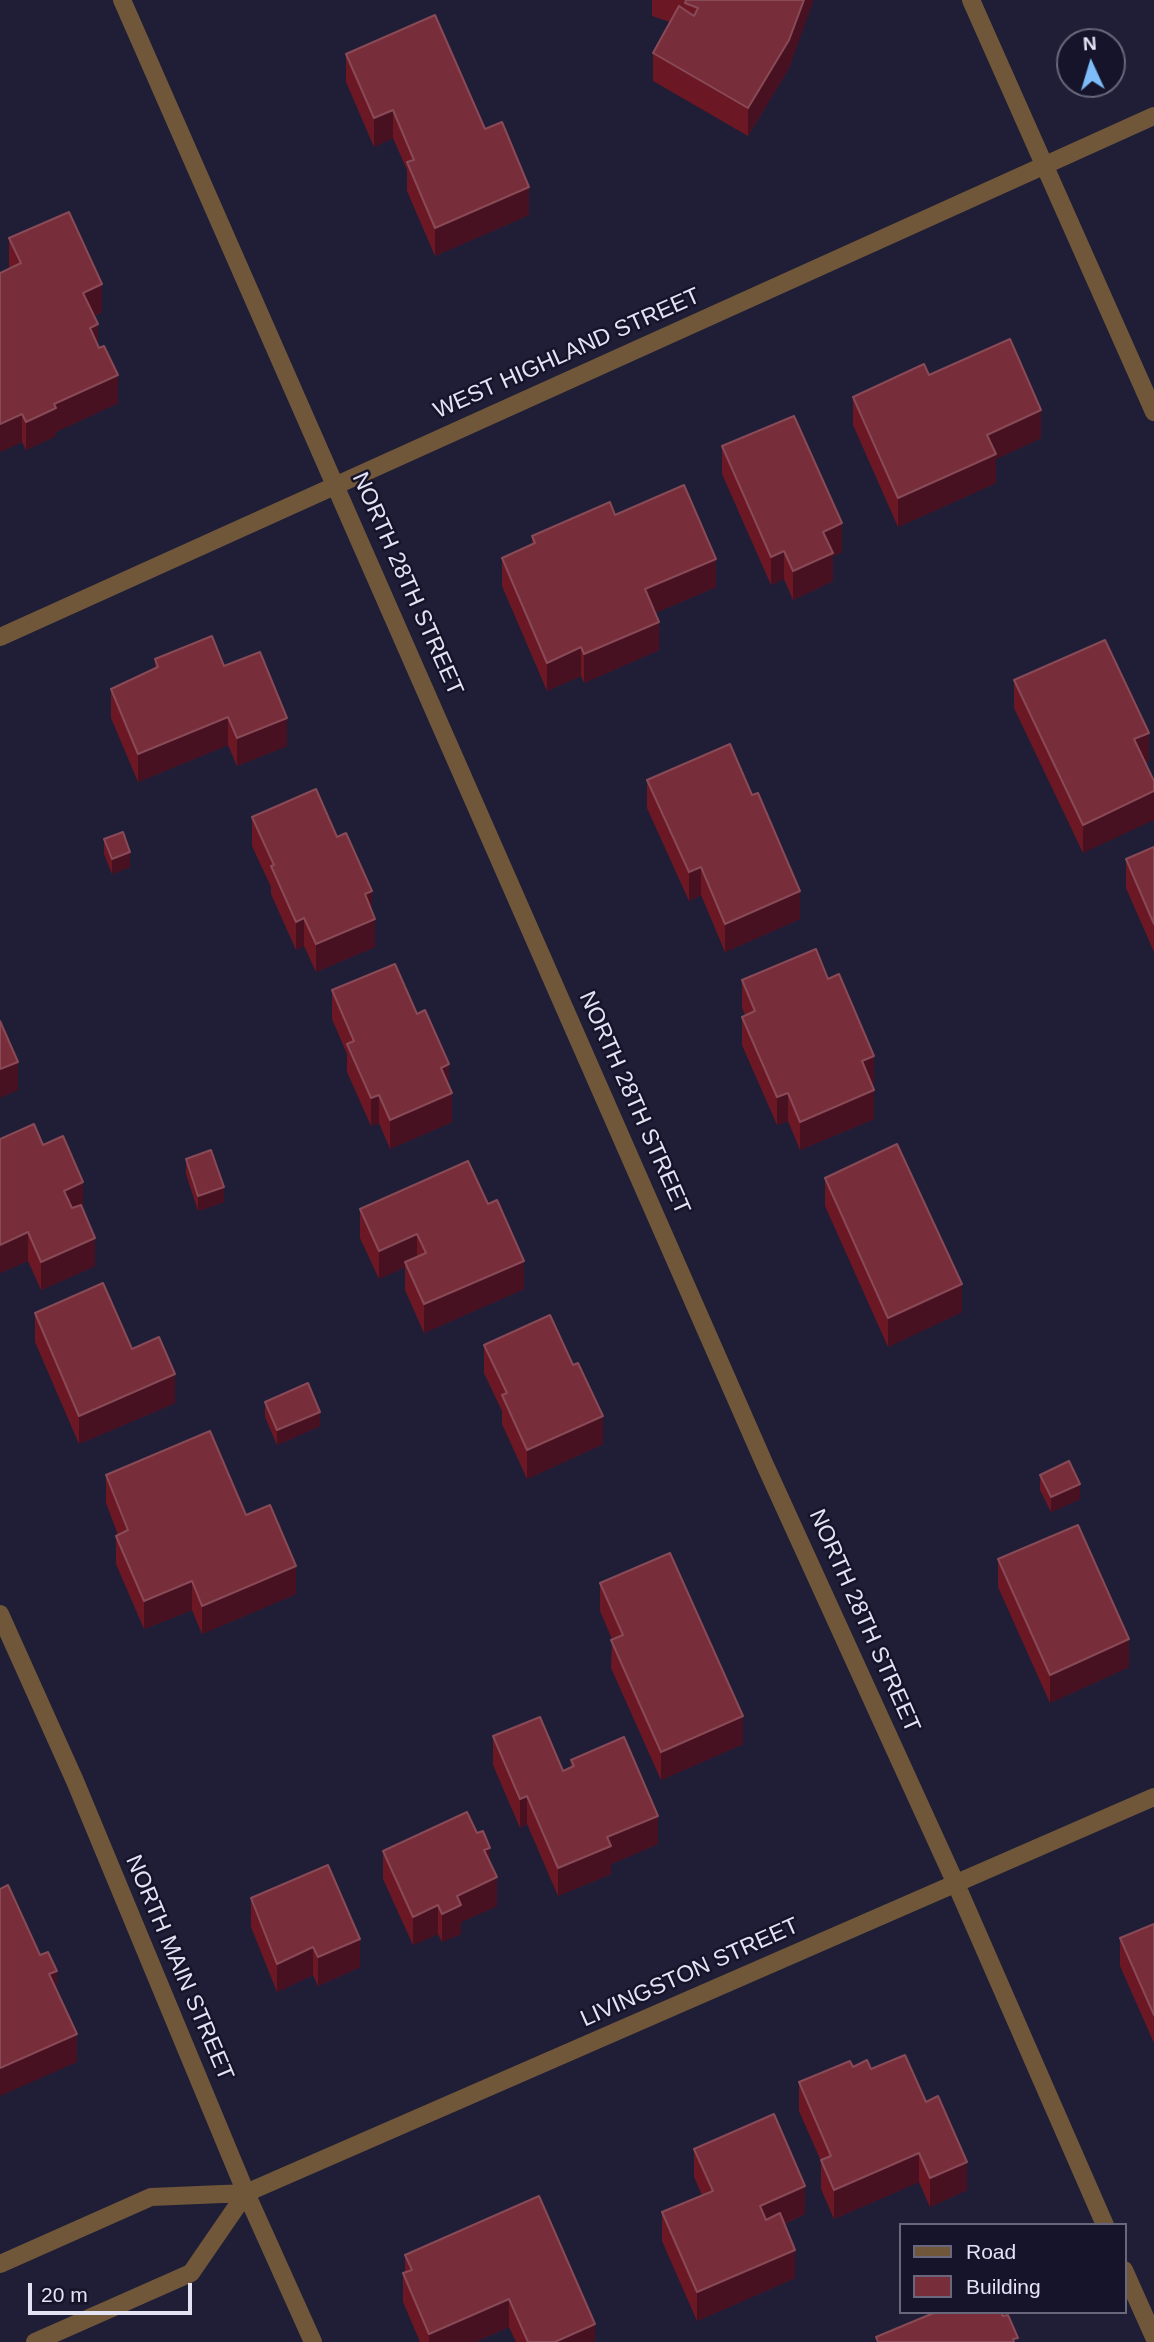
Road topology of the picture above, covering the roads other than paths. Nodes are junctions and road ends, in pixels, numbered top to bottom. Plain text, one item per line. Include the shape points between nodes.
1 (122, 0) edge
2 (971, 0) edge
3 (1154, 116) edge
4 (1044, 164) junction
5 (1154, 412) edge
6 (337, 486) junction
7 (0, 637) edge
8 (0, 1614) edge
9 (1154, 1797) edge
10 (956, 1884) junction
11 (246, 2193) junction
12 (1104, 2223) edge
13 (0, 2264) edge
14 (1126, 2274) edge
15 (1154, 2337) edge
16 (35, 2342) edge
17 (313, 2342) edge

1 - 6 street, NORTH 28TH STREET
2 - 4 street
3 - 4 street, WEST HIGHLAND STREET
4 - 5 street
4 - 6 street, WEST HIGHLAND STREET
6 - 7 street, WEST HIGHLAND STREET
6 - 10 street, NORTH 28TH STREET via 760,1452
8 - 11 street, NORTH MAIN STREET via 75,1781
9 - 10 street, LIVINGSTON STREET
10 - 11 street, LIVINGSTON STREET
10 - 12 street, NORTH 28TH STREET
11 - 13 street, LIVINGSTON STREET via 151,2197
11 - 16 street via 191,2273
11 - 17 street, NORTH MAIN STREET
14 - 15 street

